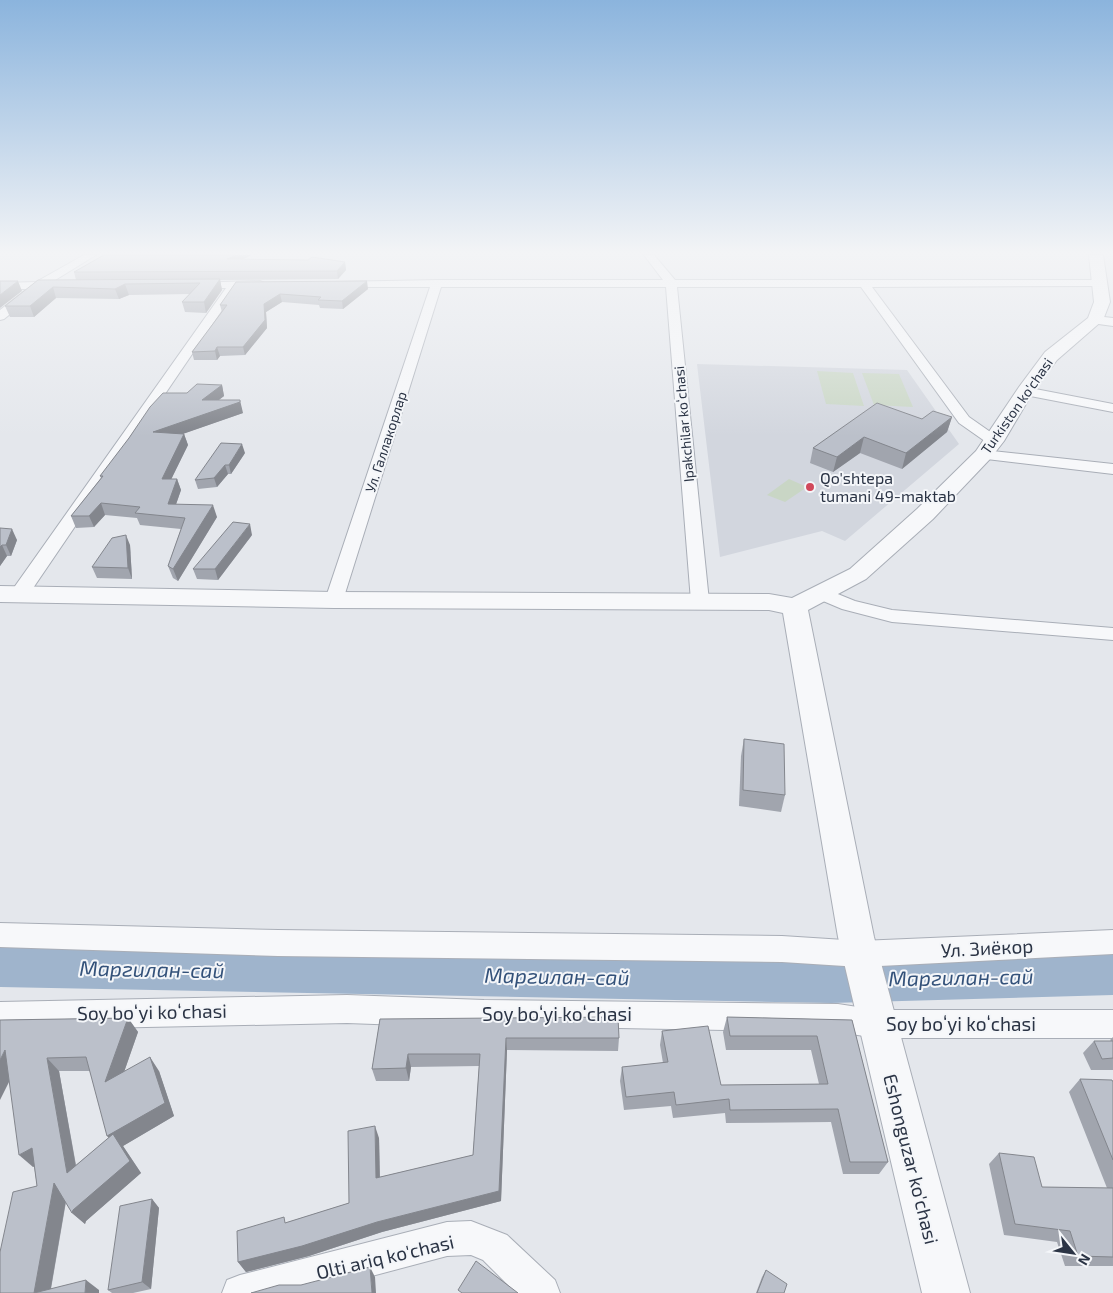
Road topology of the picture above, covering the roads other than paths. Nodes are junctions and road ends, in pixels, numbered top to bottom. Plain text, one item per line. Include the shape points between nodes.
1 (211, 315) edge
2 (426, 315) edge
3 (674, 315) edge
4 (888, 315) edge
5 (1104, 321) edge
6 (1025, 391) junction
7 (1113, 408) edge
8 (989, 448) junction
9 (1113, 469) edge
10 (10, 593) edge
11 (823, 594) junction
12 (334, 600) junction
13 (700, 602) junction
14 (795, 607) junction
15 (1113, 634) edge
16 (0, 935) edge
17 (1113, 942) edge
18 (858, 946) junction
19 (0, 1016) edge
20 (877, 1024) junction
21 (1113, 1024) edge
22 (240, 1293) edge
23 (542, 1293) edge
24 (946, 1293) edge

1 - 10 street
2 - 12 street, Ул. Галлакорлар
3 - 13 street, Ipakchilar koʻchasi
4 - 8 street via 964,420
5 - 6 street, Turkiston ko'chasi via 1051,356
6 - 7 street
6 - 8 street, Turkiston ko'chasi
8 - 9 street
8 - 11 street, Turkiston ko'chasi via 925,514 858,574
10 - 12 street
11 - 14 street, Turkiston ko'chasi
11 - 15 street via 849,605 892,616
12 - 13 street
13 - 14 street via 769,602
14 - 18 street, Eshonguzar ko'chasi
16 - 18 street, Ул. Зиёкор via 278,943 782,949
17 - 18 street, Ул. Зиёкор
18 - 20 street, Eshonguzar ko'chasi
19 - 20 street, Soy boʻyi koʻchasi via 347,1009 838,1018
20 - 21 street, Soy boʻyi koʻchasi
20 - 24 street, Eshonguzar ko'chasi
22 - 23 street, Olti ariq ko'chasi via 447,1239 471,1238 495,1247

